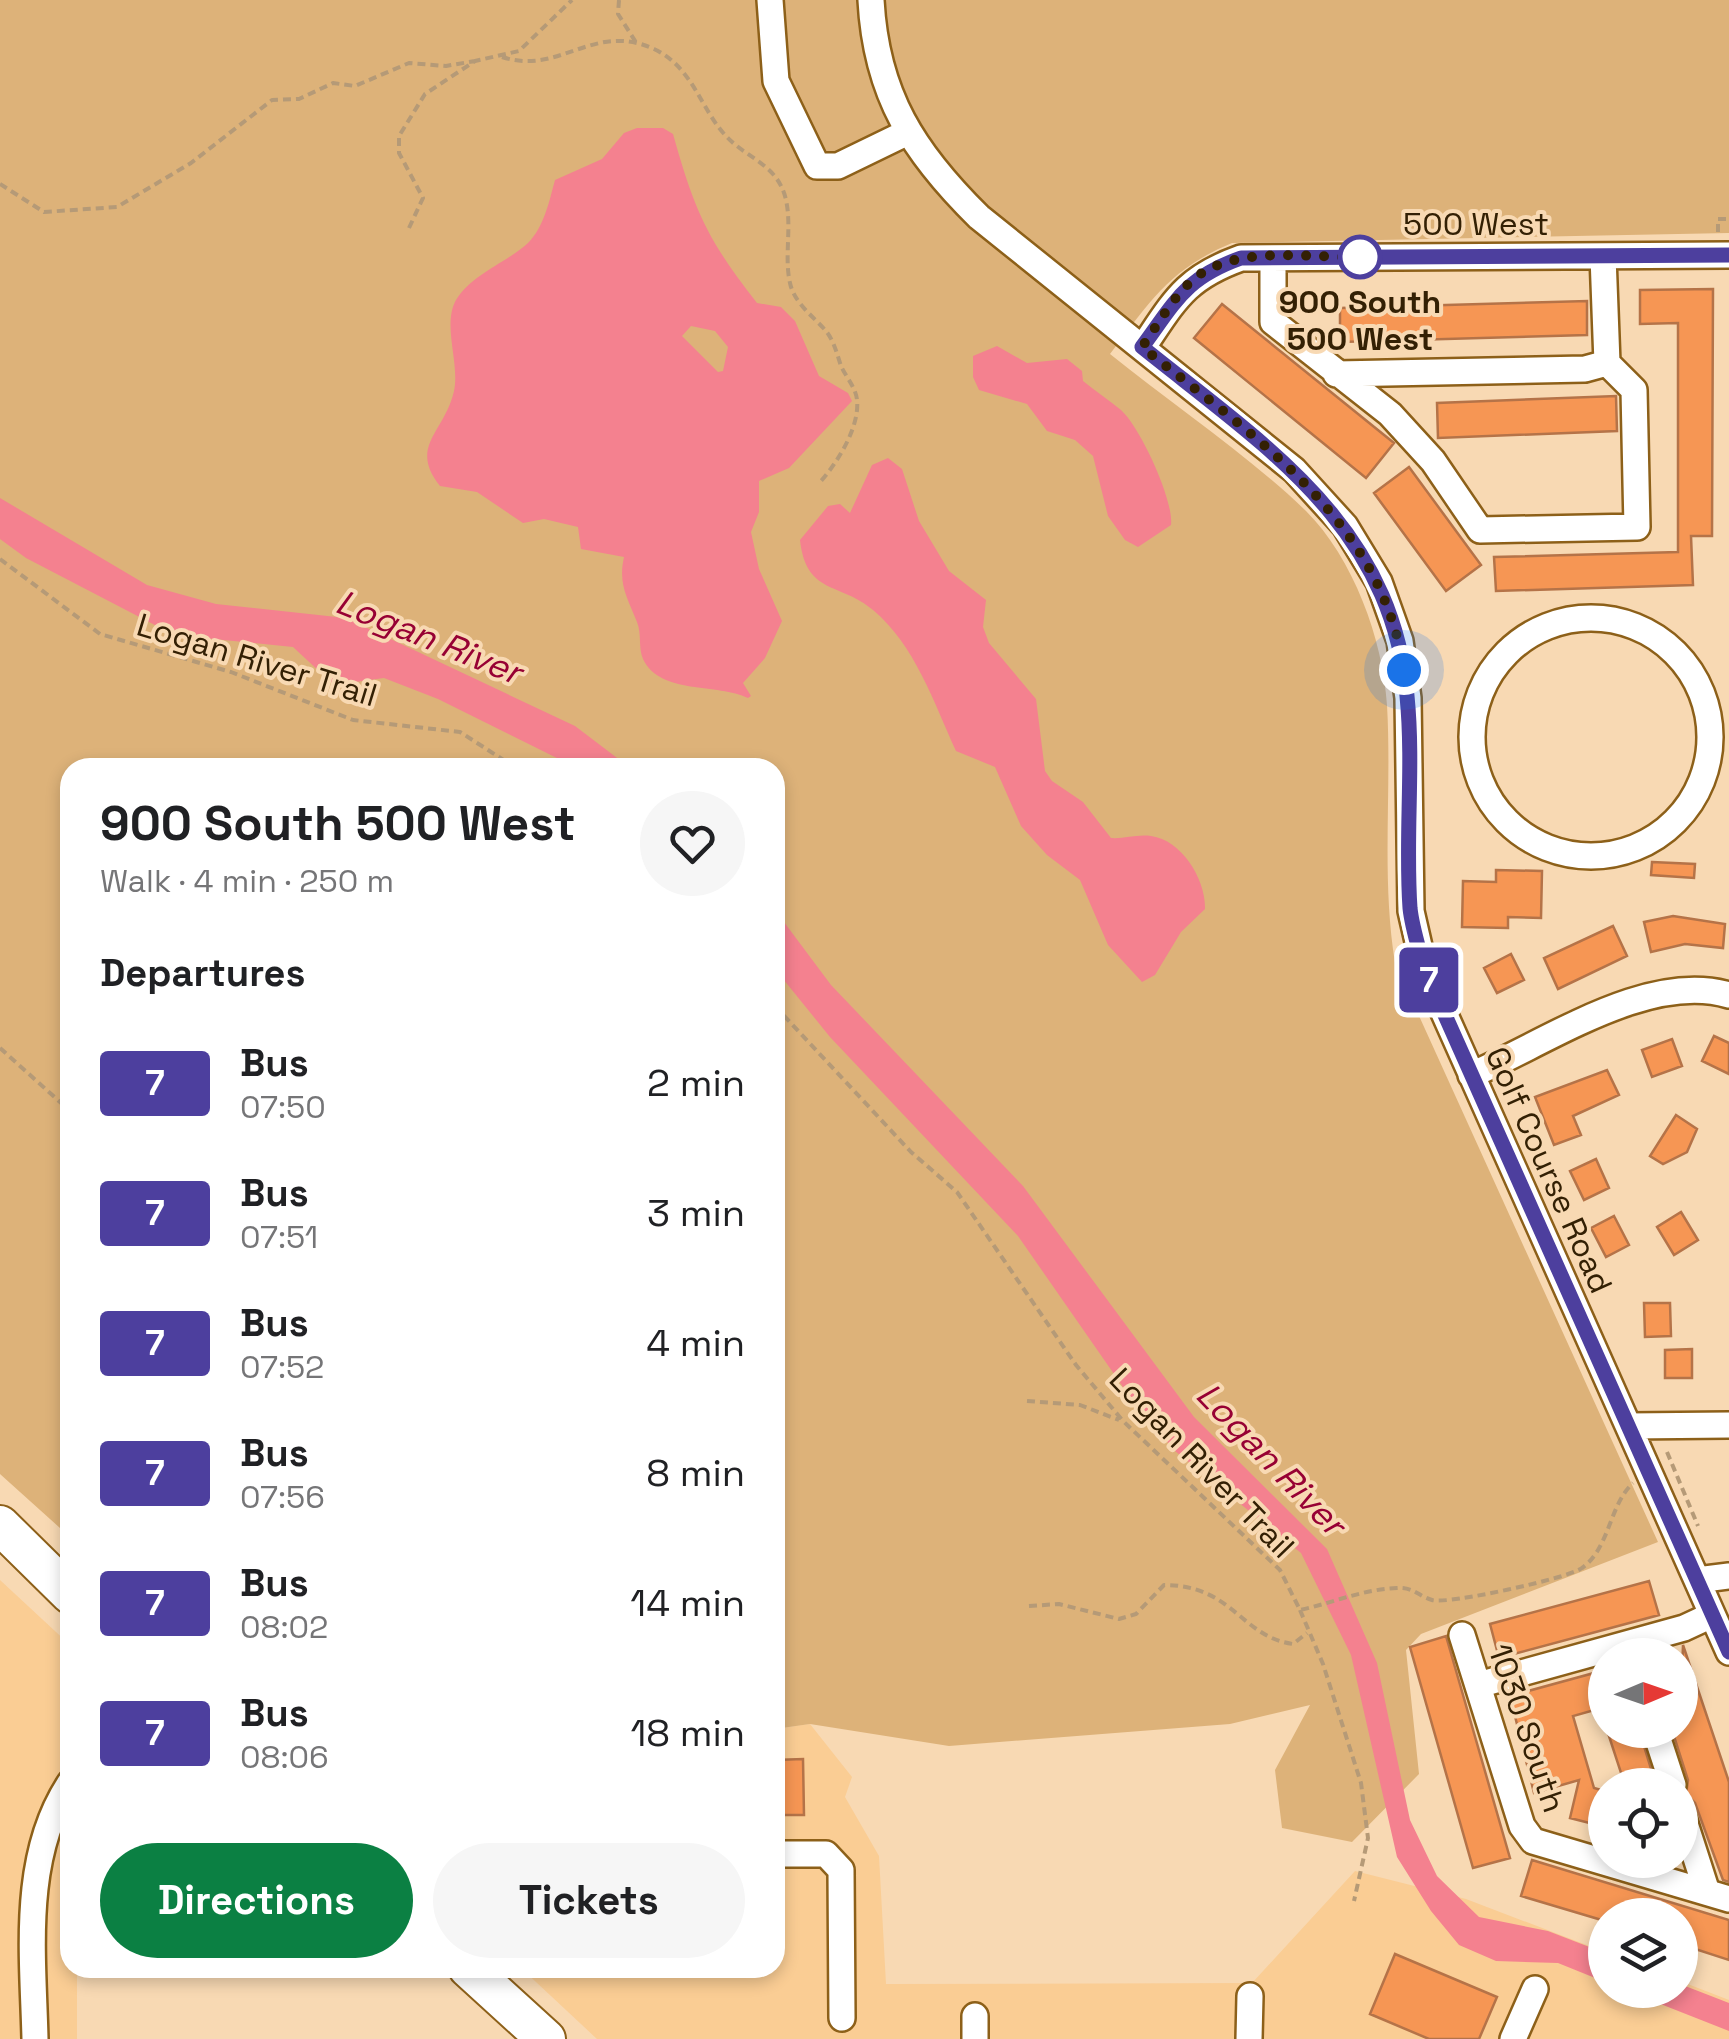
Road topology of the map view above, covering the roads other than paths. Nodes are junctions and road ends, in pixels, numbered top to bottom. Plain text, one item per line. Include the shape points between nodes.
1 (770, 0) edge
2 (871, 0) edge
3 (906, 133) junction
4 (1723, 246) edge
5 (1603, 256) junction
6 (1274, 258) junction
7 (1142, 347) junction
8 (1607, 363) junction
9 (1336, 374) junction
10 (1719, 721) edge
11 (1729, 996) edge
12 (1471, 1074) junction
13 (1729, 1425) edge
14 (1629, 1426) junction
15 (0, 1525) edge
16 (1729, 1576) edge
17 (1697, 1580) junction
18 (60, 1584) edge
19 (1712, 1615) junction
20 (1462, 1635) dead end
21 (1656, 1638) edge
22 (1729, 1652) edge
23 (1588, 1659) edge
24 (1478, 1685) junction
25 (60, 1798) edge
26 (1698, 1849) edge
27 (785, 1854) edge
28 (1718, 1895) edge
29 (479, 1978) edge
30 (1534, 1989) dead end
31 (1250, 1996) dead end
32 (842, 2018) dead end
33 (546, 2038) edge
34 (35, 2039) edge
35 (1249, 2039) edge
36 (1513, 2039) edge

1 - 3 street via 776,81 817,166 838,166
2 - 3 street, Golf Course Road via 880,68
3 - 7 street, Golf Course Road via 938,177 980,217
4 - 5 street, 500 West
5 - 6 street, 500 West
5 - 8 street
6 - 7 street, 500 West via 1241,258 1204,271
6 - 9 street via 1273,322
7 - 12 street, Golf Course Road via 1294,470 1345,526 1379,582 1400,641 1408,698 1410,912 1424,968
8 - 9 street via 1585,369
8 - 9 street via 1634,390 1637,527 1480,530 1390,414
10 - 10 street via 1680,656 1652,634 1620,620 1584,617 1549,624 1518,641 1493,667 1477,699 1471,738 1478,776 1496,811 1542,845 1599,857 1637,848 1670,827 1694,797
11 - 12 street via 1702,988 1652,992
12 - 14 street, Golf Course Road
13 - 14 street
14 - 17 street, Golf Course Road
15 - 18 highway
16 - 17 street
17 - 19 street, Golf Course Road
19 - 21 street
19 - 22 street, Golf Course Road
20 - 24 street, 1030 South
23 - 24 street
24 - 28 street, 1030 South via 1522,1826 1533,1841
25 - 34 street via 37,1862
26 - 28 street
27 - 32 street via 826,1854 841,1870
29 - 33 highway
30 - 36 street
31 - 35 street

